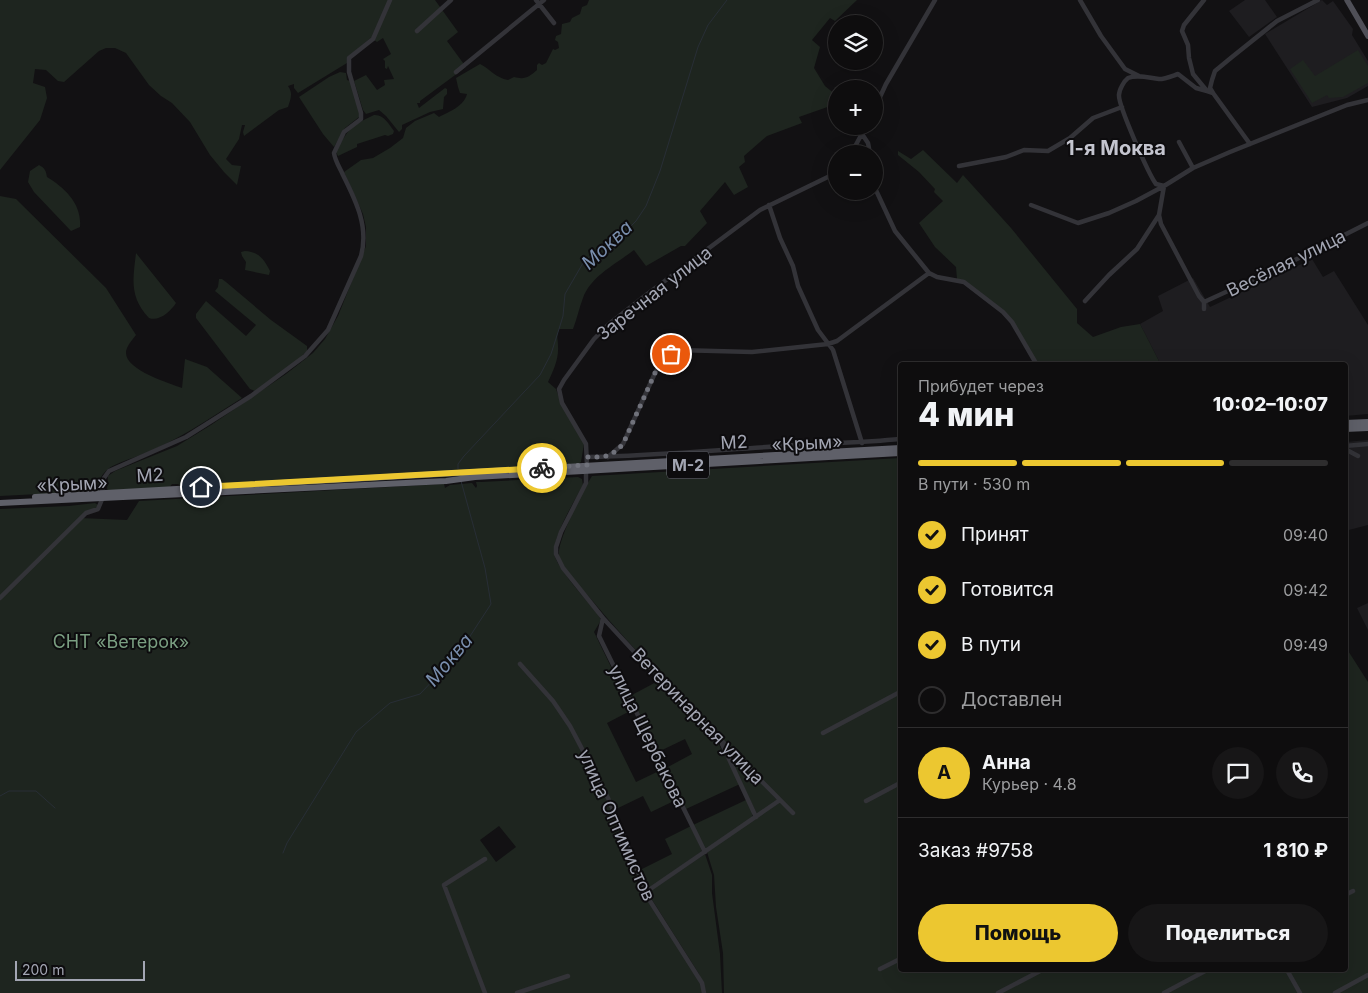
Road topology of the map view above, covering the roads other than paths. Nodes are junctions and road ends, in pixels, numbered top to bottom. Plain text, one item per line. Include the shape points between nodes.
1 (390, 0) edge
2 (451, 0) edge
3 (544, 0) edge
4 (936, 0) edge
5 (1080, 0) edge
6 (1204, 0) edge
7 (1318, 0) edge
8 (1347, 0) edge
9 (538, 2) edge
10 (554, 23) dead end
11 (417, 31) dead end
12 (1368, 36) edge
13 (456, 72) dead end
14 (1140, 76) junction
15 (883, 90) edge
16 (1207, 91) junction
17 (1213, 93) junction
18 (1368, 100) edge
19 (1122, 108) junction
20 (1179, 142) dead end
21 (1250, 144) junction
22 (959, 166) dead end
23 (1193, 168) junction
24 (828, 177) edge
25 (1164, 186) junction
26 (881, 200) edge
27 (769, 205) junction
28 (1031, 205) dead end
29 (1159, 215) junction
30 (1368, 223) edge
31 (929, 273) junction
32 (1085, 300) dead end
33 (1204, 302) junction
34 (1204, 309) dead end
35 (828, 344) junction
36 (1035, 362) edge
37 (1368, 422) edge
38 (1348, 423) edge
39 (1368, 428) edge
40 (1348, 429) edge
41 (898, 439) edge
42 (862, 443) junction
43 (1368, 444) edge
44 (1348, 447) edge
45 (898, 448) edge
46 (1348, 449) edge
47 (898, 453) edge
48 (1358, 456) dead end
49 (587, 457) junction
50 (608, 457) junction
51 (586, 468) junction
52 (102, 495) junction
53 (0, 498) edge
54 (0, 503) edge
55 (0, 598) edge
56 (603, 618) junction
57 (520, 664) dead end
58 (898, 693) edge
59 (823, 733) dead end
60 (720, 739) junction
61 (898, 785) edge
62 (780, 800) junction
63 (866, 801) dead end
64 (793, 813) dead end
65 (756, 817) junction
66 (705, 852) junction
67 (485, 859) dead end
68 (1353, 891) dead end
69 (646, 892) junction
70 (1348, 894) edge
71 (898, 960) edge
72 (880, 969) dead end
73 (1038, 972) edge
74 (1203, 972) edge
75 (1288, 972) edge
76 (1368, 975) edge
77 (568, 976) dead end
78 (485, 993) edge
79 (517, 993) edge
80 (704, 993) edge
81 (998, 993) edge
82 (1164, 993) edge
83 (1300, 993) edge
84 (1335, 993) edge

1 - 52 street via 373,39 349,58 349,72 361,119 344,132 334,153 357,204 364,246 328,330 305,356 252,396 180,440 109,471 104,478
2 - 11 street
3 - 9 street
4 - 15 street
5 - 14 street via 1125,69
6 - 16 street via 1184,25 1183,34 1193,74
7 - 17 street via 1277,21 1215,71 1210,88
8 - 12 main road
9 - 10 street
9 - 13 street
14 - 16 street via 1162,79 1178,74 1196,88
14 - 19 street via 1124,82 1119,95
16 - 17 street
17 - 21 street
18 - 21 street via 1347,104
19 - 22 street via 1093,118 1070,138 1048,151 1024,150
19 - 25 street via 1148,172 1156,184
20 - 23 street
21 - 23 street
23 - 25 street
24 - 27 street, Заречная улица
25 - 28 street via 1109,213 1078,223
25 - 29 street
26 - 31 street via 895,231
27 - 35 street via 794,266 798,286
27 - 49 street, Заречная улица via 609,324 564,380 559,396 584,439
29 - 32 street via 1137,249
29 - 33 street
30 - 33 street, Весёлая улица
31 - 35 street via 837,341
31 - 36 street via 964,282 1003,312
33 - 34 street
35 - 42 street via 833,350
35 - 50 street via 752,352 677,350 661,362 623,444
37 - 38 highway
39 - 40 highway
41 - 42 street
42 - 50 street
43 - 44 street
45 - 51 highway, М2
46 - 48 street
47 - 52 highway, «Крым» / М-2 via 446,481
49 - 50 street
49 - 51 street, Заречная улица
51 - 52 highway, М2
51 - 56 street, Ветеринарная улица via 586,482 561,532 556,554 562,568
52 - 53 highway, М2
52 - 54 highway, «Крым» / М-2
52 - 55 street via 98,510 86,513
56 - 60 street, Ветеринарная улица
56 - 66 street, улица Щербакова via 599,636
57 - 69 street, улица Оптимистов via 570,726 608,798
58 - 59 street
60 - 62 street, Ветеринарная улица
60 - 65 street
61 - 63 street
62 - 64 street, Ветеринарная улица
62 - 65 street
65 - 66 street
66 - 69 street
67 - 78 street via 444,885
68 - 70 street
69 - 80 street, улица Оптимистов via 702,984
71 - 72 street
73 - 81 street
74 - 82 street
75 - 83 street
76 - 84 street
77 - 79 street

